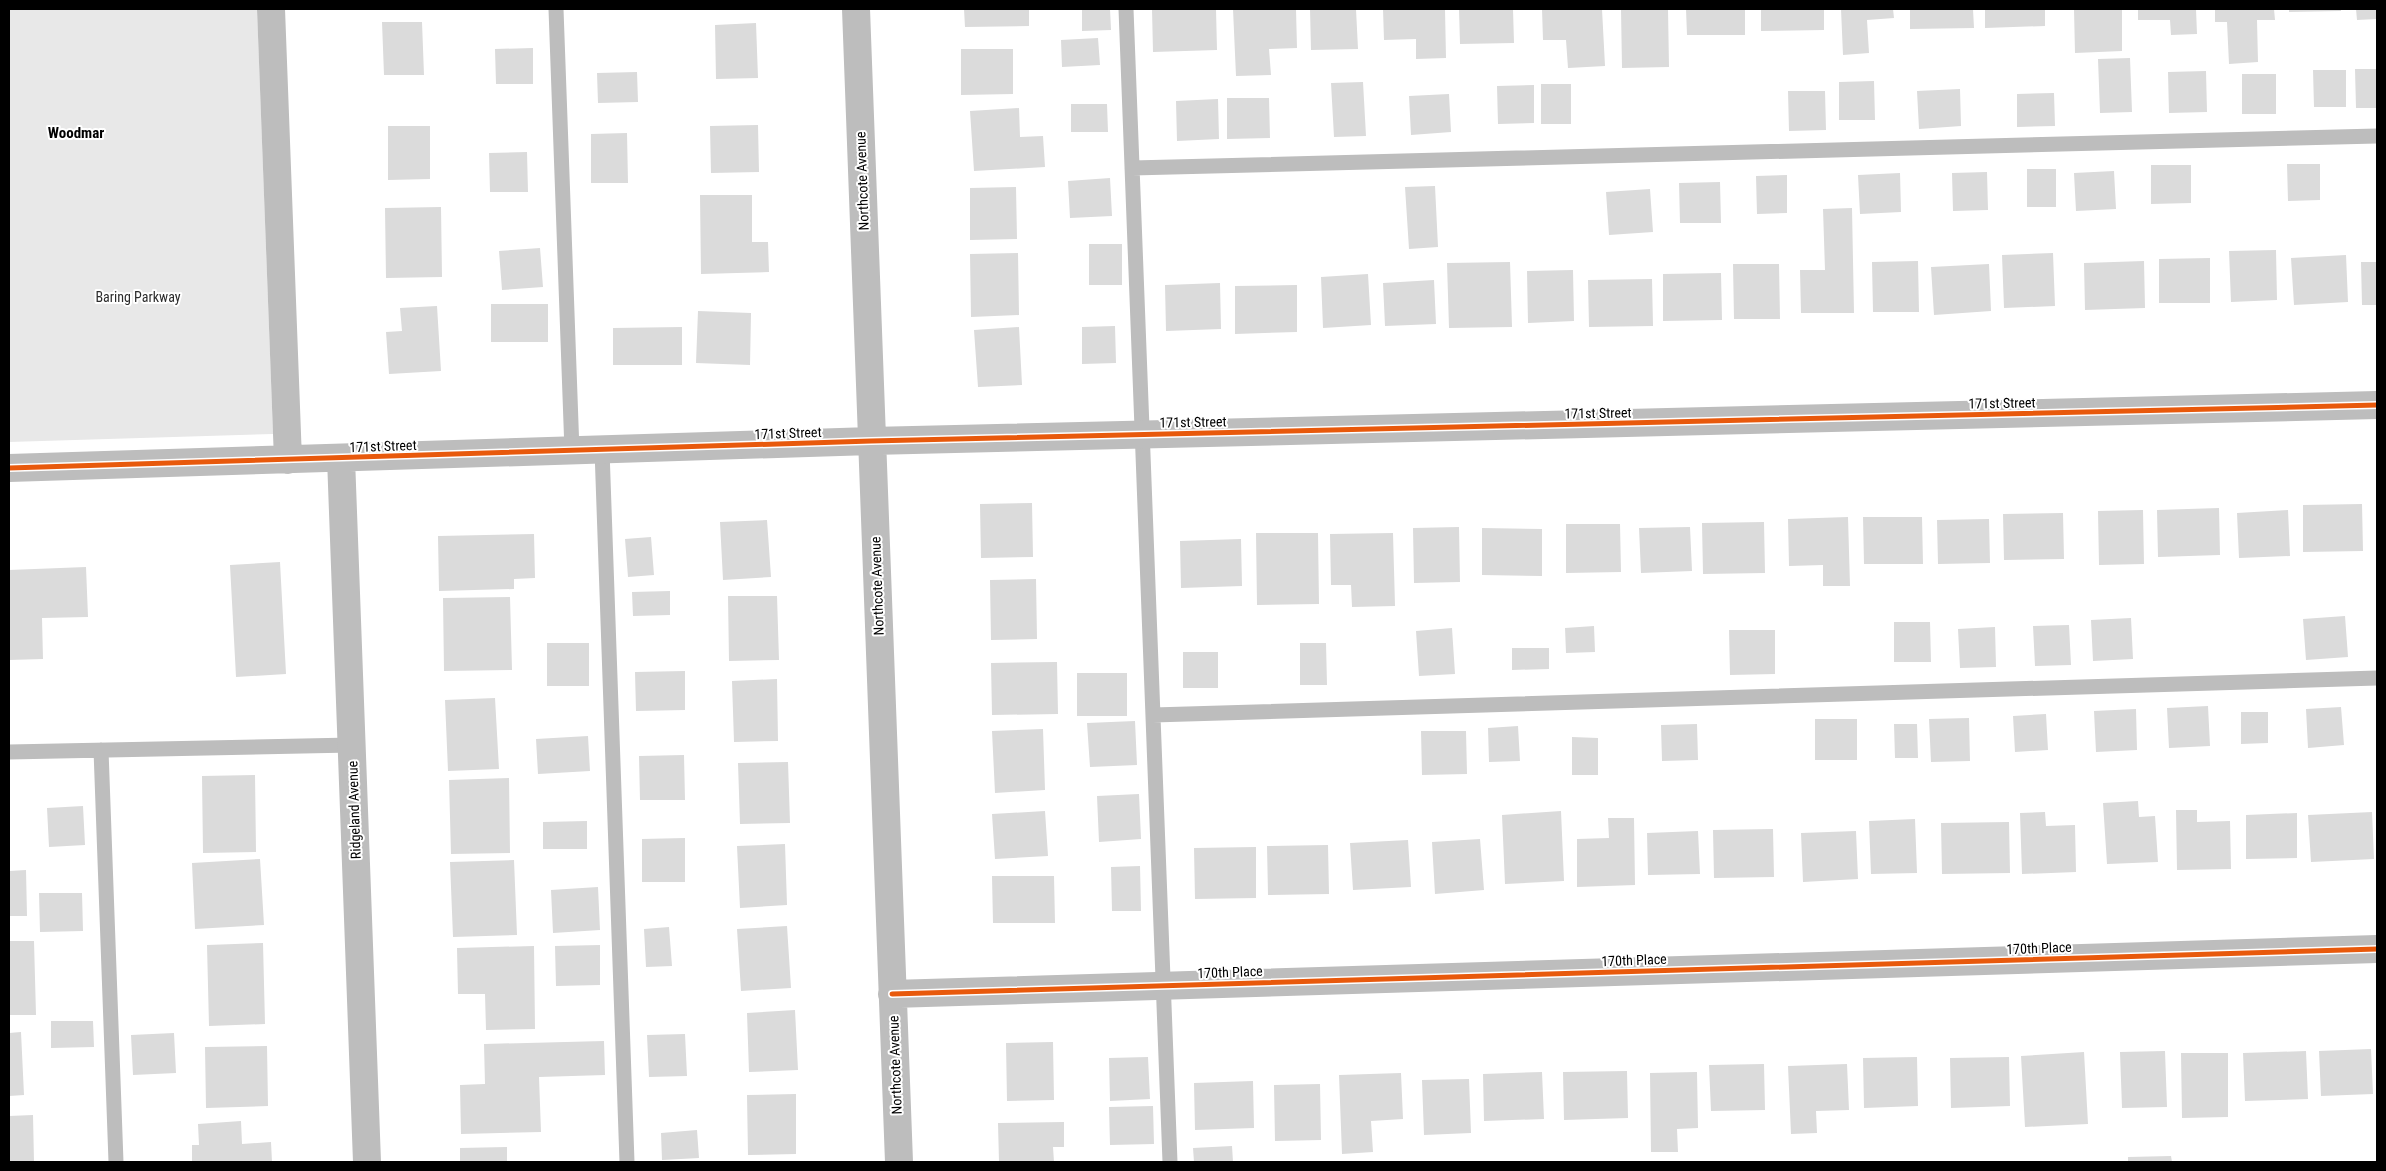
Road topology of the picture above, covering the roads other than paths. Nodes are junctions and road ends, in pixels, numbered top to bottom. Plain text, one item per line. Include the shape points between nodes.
1 (271, 9) edge
2 (556, 9) edge
3 (856, 9) edge
4 (1126, 9) edge
5 (2377, 136) edge
6 (1132, 168) junction
7 (2377, 405) edge
8 (1141, 435) junction
9 (871, 441) junction
10 (602, 450) junction
11 (572, 451) junction
12 (341, 458) junction
13 (288, 460) junction
14 (9, 468) edge
15 (2377, 678) edge
16 (1153, 715) junction
17 (352, 745) junction
18 (101, 750) junction
19 (9, 752) edge
20 (2377, 948) edge
21 (1164, 986) junction
22 (892, 994) junction
23 (116, 1162) edge
24 (367, 1162) edge
25 (627, 1162) edge
26 (899, 1162) edge
27 (1170, 1162) edge

1 - 13 street
2 - 11 lane
3 - 9 street, Northcote Avenue
4 - 6 lane
5 - 6 lane
6 - 8 lane
7 - 8 street, 171st Street
8 - 9 street, 171st Street
8 - 16 lane
9 - 10 street, 171st Street
9 - 22 street, Northcote Avenue
10 - 11 street, 171st Street
10 - 25 lane
11 - 12 street, 171st Street
12 - 13 street, 171st Street
12 - 17 street, Ridgeland Avenue
13 - 14 street, 171st Street
15 - 16 lane
16 - 21 lane
17 - 18 lane
17 - 24 street, Ridgeland Avenue
18 - 19 lane
18 - 23 lane
20 - 21 street, 170th Place
21 - 22 street, 170th Place
21 - 27 lane
22 - 26 street, Northcote Avenue

